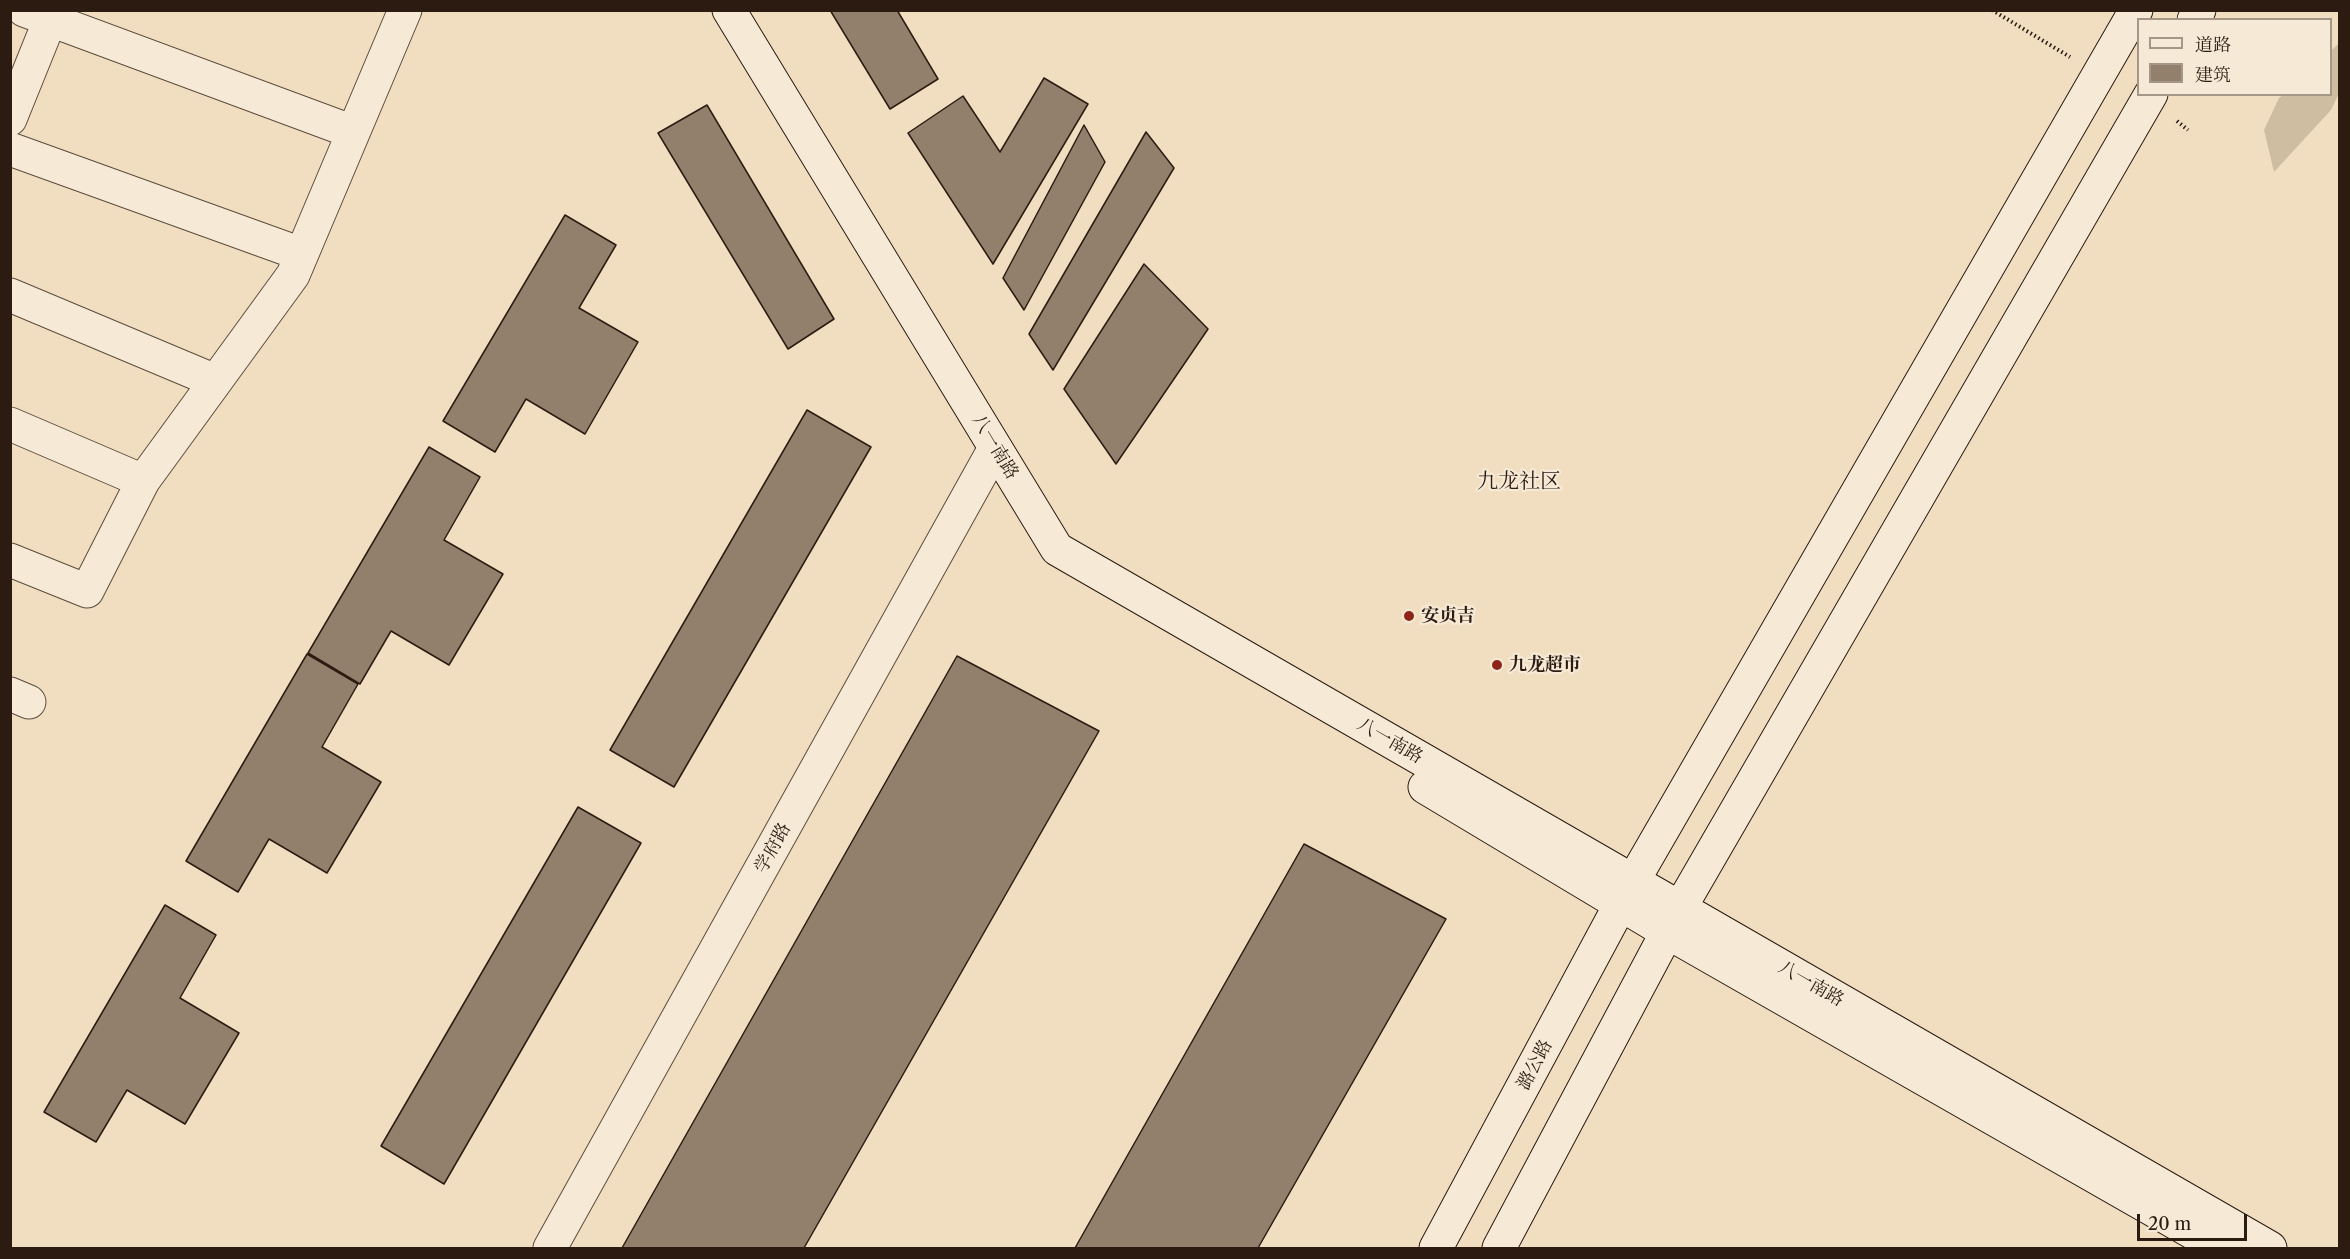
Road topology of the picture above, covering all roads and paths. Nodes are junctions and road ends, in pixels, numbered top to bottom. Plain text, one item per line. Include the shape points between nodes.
1 (703, 10) edge
2 (729, 10) edge
3 (2136, 10) edge
4 (42, 14) edge
5 (393, 14) edge
6 (2150, 96) edge
7 (10, 119) edge
8 (353, 132) junction
9 (10, 148) edge
10 (301, 254) junction
11 (10, 296) edge
12 (215, 381) junction
13 (10, 424) edge
14 (989, 459) junction
15 (143, 481) junction
16 (10, 560) edge
17 (1627, 893) junction
18 (1674, 920) junction
19 (550, 1248) edge
20 (1436, 1248) edge
21 (1499, 1248) edge
22 (2220, 1248) edge
23 (2270, 1248) edge

1 - 14 main road, 八一南路
2 - 14 main road, 八一南路
3 - 17 main road, 潞公路
4 - 7 main road
4 - 8 main road
5 - 8 main road
6 - 18 main road
8 - 10 main road
9 - 10 main road
10 - 12 main road via 292,275
11 - 12 main road
12 - 15 main road
13 - 15 main road
14 - 17 main road, 八一南路 via 1057,549
14 - 19 main road, 学府路
15 - 16 main road via 87,591
17 - 18 main road, 八一南路
17 - 20 main road, 潞公路
18 - 21 main road
18 - 22 main road, 八一南路
18 - 23 main road, 八一南路

